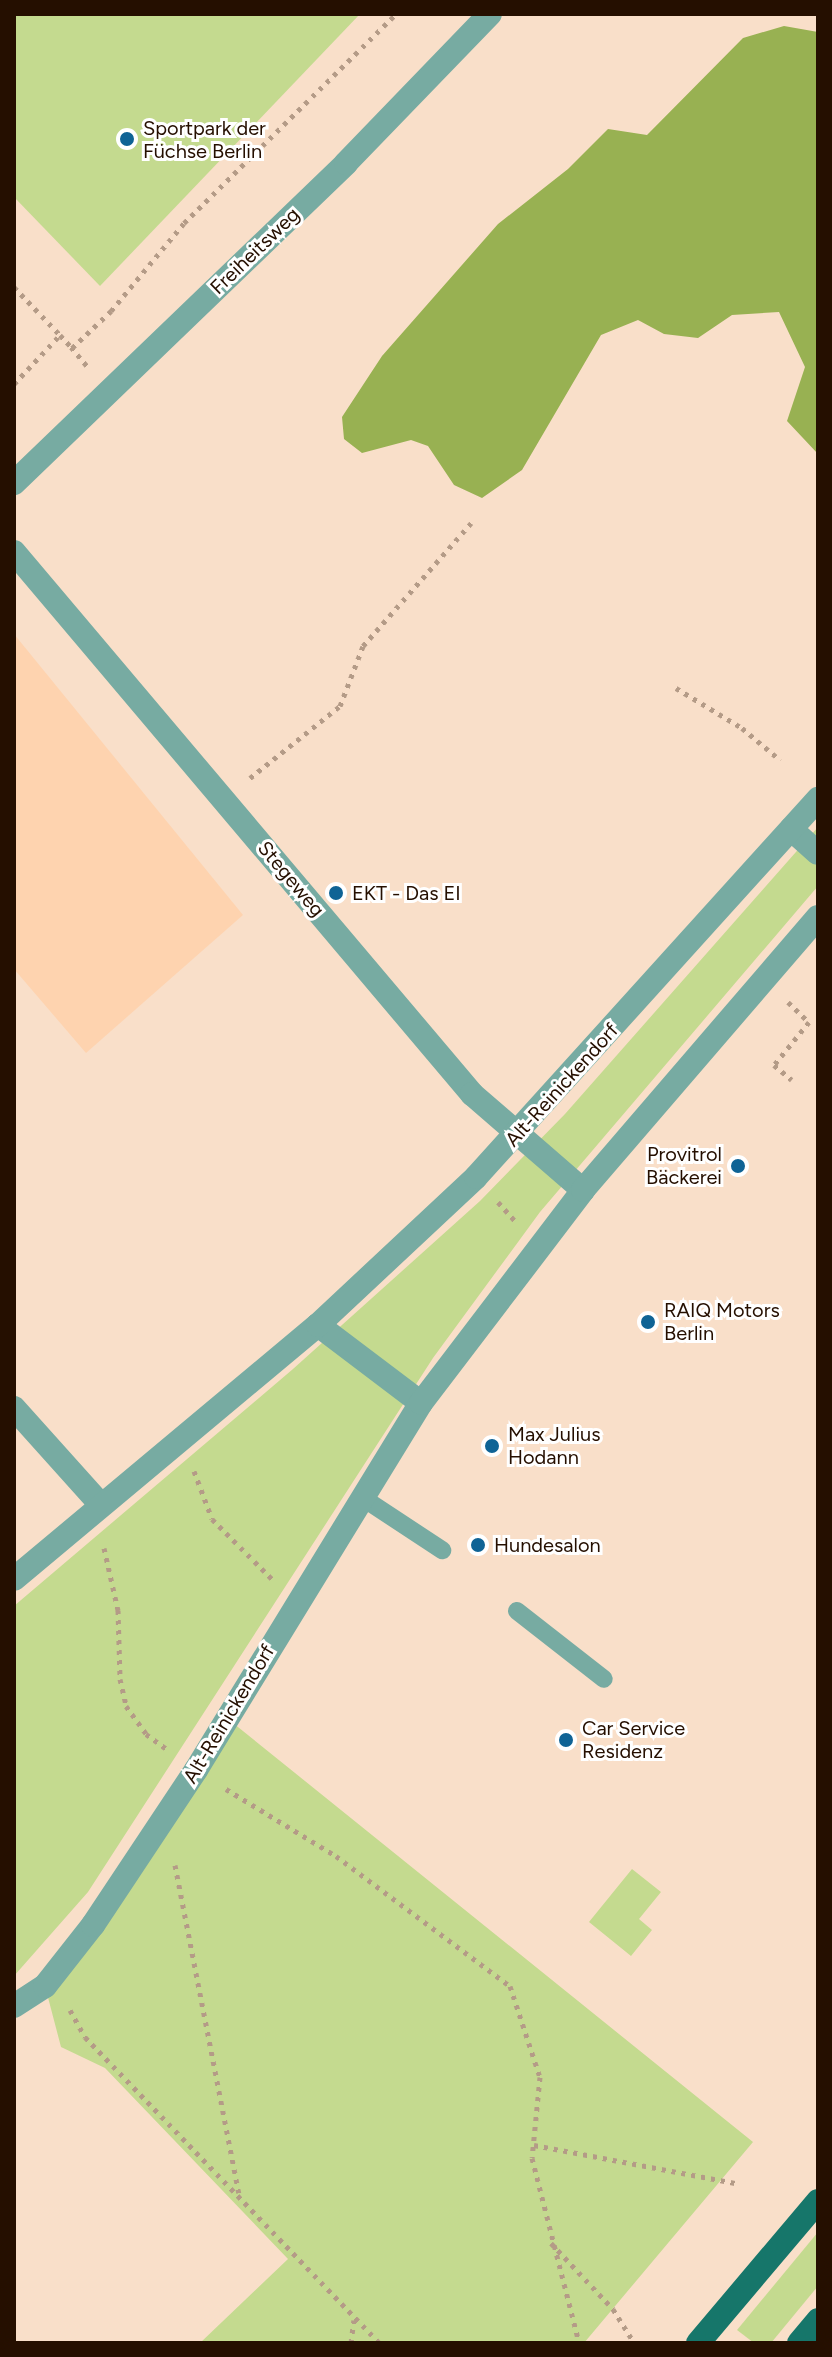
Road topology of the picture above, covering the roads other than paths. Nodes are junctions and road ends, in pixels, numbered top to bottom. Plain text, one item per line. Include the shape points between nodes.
1 (490, 14) edge
2 (14, 483) edge
3 (14, 552) edge
4 (818, 799) edge
5 (791, 829) junction
6 (818, 853) edge
7 (818, 917) edge
8 (519, 1134) junction
9 (583, 1190) junction
10 (318, 1325) junction
11 (421, 1403) junction
12 (14, 1408) edge
13 (363, 1498) junction
14 (101, 1505) junction
15 (442, 1550) dead end
16 (14, 1579) edge
17 (517, 1611) dead end
18 (604, 1679) dead end
19 (14, 2006) edge
20 (818, 2201) edge
21 (818, 2320) edge
22 (698, 2343) edge
23 (799, 2343) edge

1 - 2 street, Freiheitsweg via 346,163
3 - 8 street, Stegeweg via 472,1094
4 - 5 street, Alt-Reinickendorf
5 - 6 street
5 - 8 street, Alt-Reinickendorf
7 - 9 street, Alt-Reinickendorf
8 - 9 street, Stegeweg
8 - 10 street, Alt-Reinickendorf
9 - 11 street, Alt-Reinickendorf
10 - 11 street
10 - 14 street, Alt-Reinickendorf
11 - 13 street, Alt-Reinickendorf
12 - 14 street
13 - 15 lane
13 - 19 street, Alt-Reinickendorf via 166,1816 51,1979
14 - 16 street, Alt-Reinickendorf
17 - 18 lane
20 - 22 main road
21 - 23 main road

